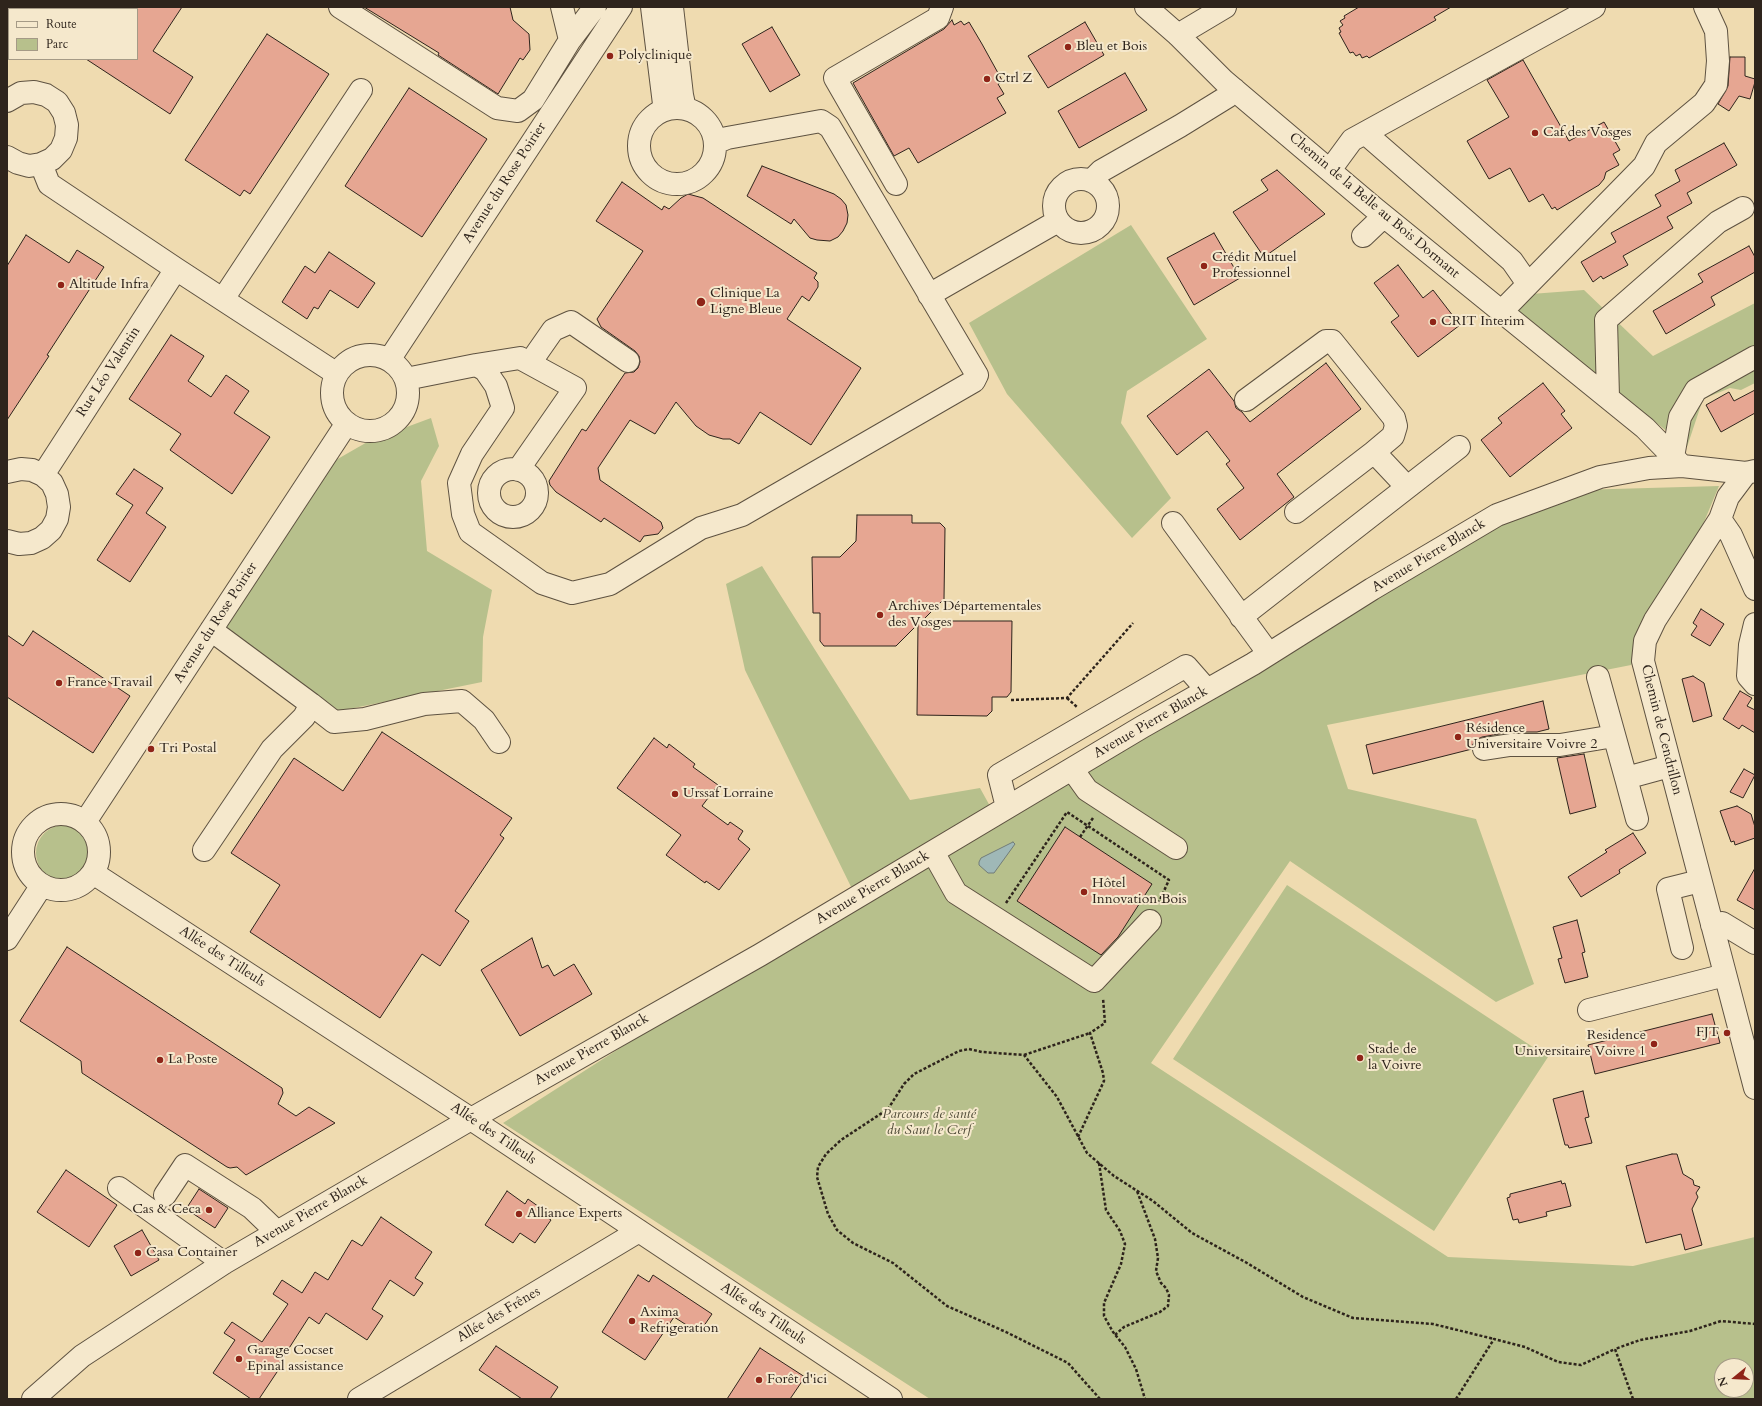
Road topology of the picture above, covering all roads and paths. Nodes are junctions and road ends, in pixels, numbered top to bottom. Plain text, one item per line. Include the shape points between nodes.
1 (340, 7) edge
2 (562, 7) edge
3 (594, 7) edge
4 (621, 7) edge
5 (652, 7) edge
6 (672, 7) edge
7 (942, 7) edge
8 (1146, 7) edge
9 (1225, 7) edge
10 (1594, 7) edge
11 (1705, 7) edge
12 (1178, 35) junction
13 (570, 40) junction
14 (361, 90) dead end
15 (1234, 90) junction
16 (7, 101) edge
17 (685, 109) junction
18 (662, 111) junction
19 (1365, 133) junction
20 (715, 143) junction
21 (7, 157) edge
22 (40, 164) junction
23 (1330, 170) junction
24 (1091, 181) junction
25 (896, 184) dead end
26 (1744, 208) dead end
27 (1384, 216) junction
28 (1058, 221) junction
29 (1363, 236) dead end
30 (176, 269) junction
31 (1528, 284) junction
32 (929, 295) junction
33 (222, 299) junction
34 (1502, 311) junction
35 (1755, 358) edge
36 (389, 360) junction
37 (628, 361) dead end
38 (530, 363) junction
39 (476, 365) junction
40 (337, 374) junction
41 (406, 379) junction
42 (1608, 397) junction
43 (1246, 400) dead end
44 (346, 423) junction
45 (1459, 447) dead end
46 (1374, 452) junction
47 (1677, 462) junction
48 (518, 470) dead end
49 (7, 472) edge
50 (1750, 472) edge
51 (43, 475) junction
52 (1407, 487) junction
53 (1296, 512) dead end
54 (1720, 519) junction
55 (1173, 523) dead end
56 (7, 541) edge
57 (1755, 589) edge
58 (1241, 616) junction
59 (1132, 623) dead end
60 (1755, 624) edge
61 (211, 630) junction
62 (1269, 654) junction
63 (1598, 677) dead end
64 (1755, 684) edge
65 (1207, 690) junction
66 (1011, 700) dead end
67 (311, 704) junction
68 (1614, 736) junction
69 (499, 742) dead end
70 (1484, 749) dead end
71 (1670, 766) junction
72 (1072, 769) junction
73 (1626, 778) junction
74 (1007, 808) junction
75 (1637, 819) dead end
76 (85, 822) junction
77 (1176, 848) dead end
78 (204, 850) dead end
79 (933, 852) junction
80 (94, 873) junction
81 (1700, 881) junction
82 (42, 886) junction
83 (996, 918) junction
84 (1150, 922) joint
85 (1712, 925) junction
86 (7, 940) edge
87 (1755, 943) edge
88 (1682, 948) dead end
89 (1099, 975) junction
90 (1725, 975) junction
91 (1590, 1010) dead end
92 (1090, 1033) junction
93 (1024, 1056) junction
94 (1755, 1088) edge
95 (471, 1119) junction
96 (1078, 1138) junction
97 (1099, 1163) junction
98 (119, 1188) dead end
99 (1137, 1191) junction
100 (165, 1195) dead end
101 (639, 1231) junction
102 (277, 1232) junction
103 (224, 1263) junction
104 (1755, 1324) edge
105 (1115, 1335) junction
106 (1494, 1339) junction
107 (1615, 1349) junction
108 (33, 1399) edge
109 (359, 1399) edge
110 (891, 1399) edge
111 (1100, 1399) edge
112 (1145, 1399) edge
113 (1456, 1399) edge
114 (1633, 1399) edge

1 - 13 street via 497,108 518,111 533,100
2 - 13 street
3 - 13 street
4 - 36 street, Avenue du Rose Poirier
5 - 18 street via 664,104
6 - 17 street
7 - 25 street via 938,18 835,78
8 - 12 street, Chemin de la Belle au Bois Dormant
9 - 12 street
10 - 19 street
11 - 31 street via 1716,31 1716,85 1704,102 1656,143 1644,166
12 - 15 street, Chemin de la Belle au Bois Dormant
14 - 33 street
15 - 23 street, Chemin de la Belle au Bois Dormant
15 - 24 street via 1180,126 1101,171
16 - 22 street via 21,93 34,92 46,95 56,102 64,113 67,125 66,138 61,150 52,159
17 - 18 street via 673,108
17 - 20 street via 706,121
18 - 20 street via 646,126 639,147 648,170 657,178 679,184 702,175 714,155
19 - 23 street via 1352,140
19 - 31 street via 1512,261
20 - 32 street via 727,138 821,122 830,127
21 - 22 street via 18,164
22 - 30 street via 49,184
23 - 27 street, Chemin de la Belle au Bois Dormant
24 - 28 street via 1072,180 1058,191 1054,199
24 - 28 street via 1104,192 1107,201 1106,214 1100,225 1093,231 1076,233 1067,230
26 - 42 street via 1718,222 1606,320
27 - 29 street
27 - 34 street, Chemin de la Belle au Bois Dormant
28 - 32 street
30 - 33 street
30 - 51 street, Rue Léo Valentin
31 - 34 street
32 - 39 street via 977,375 974,381 742,515 701,528 610,584 572,593 542,583 470,532 463,514 460,483 472,454 504,408 496,386 485,370
33 - 40 street
34 - 42 street, Chemin de la Belle au Bois Dormant
35 - 47 street via 1696,390 1680,417
36 - 40 street via 366,355 354,358
36 - 41 street via 399,368
37 - 38 street via 571,322 554,330
38 - 39 street via 520,358
38 - 48 street via 576,388
39 - 41 street
40 - 44 street via 333,384 334,406
41 - 44 street via 407,404 393,424 382,430 370,431 357,429
42 - 47 street, Chemin de la Belle au Bois Dormant via 1645,428
43 - 46 street via 1326,341 1332,341 1394,418 1396,426 1393,436
44 - 61 street, Avenue du Rose Poirier
45 - 52 street
46 - 52 street
46 - 53 street
47 - 50 street, Avenue Pierre Blanck
47 - 62 street, Avenue Pierre Blanck via 1600,478 1497,515
49 - 51 street via 21,468
50 - 54 street, Chemin de Cendrillon via 1728,497
51 - 56 street via 52,483 59,507 57,519 51,530 31,543
52 - 58 street
54 - 57 street via 1731,535
54 - 71 street, Chemin de Cendrillon via 1655,620 1645,641 1643,661
55 - 58 street
58 - 62 street
59 - 66 path via 1067,698
60 - 64 street via 1750,645 1748,676
61 - 67 street
61 - 76 street, Avenue du Rose Poirier
62 - 65 street, Avenue Pierre Blanck
63 - 68 street
65 - 72 street, Avenue Pierre Blanck
65 - 74 street via 1186,666 1019,763 999,775
67 - 69 street via 334,722 365,719 424,704 462,701 484,720
67 - 78 street via 304,717 272,750
68 - 70 street via 1560,745 1510,745
68 - 73 street
71 - 73 street
71 - 81 street, Chemin de Cendrillon
72 - 74 street, Avenue Pierre Blanck
72 - 77 street via 1087,790
73 - 75 street
74 - 79 street, Avenue Pierre Blanck
76 - 80 street via 94,833 99,846 99,860
76 - 82 street via 69,815 51,815 35,824 25,839 23,856 29,873
79 - 83 street via 956,893
79 - 95 street, Avenue Pierre Blanck via 760,955
80 - 82 street via 84,883 70,890
80 - 95 street, Allée des Tilleuls
81 - 85 street, Chemin de Cendrillon
81 - 88 street via 1668,889
82 - 86 street
83 - 84 path via 1068,812 1169,880
83 - 89 street via 1094,981
84 - 89 street
85 - 87 street via 1722,923
85 - 90 street, Chemin de Cendrillon
89 - 92 path via 1105,1023
90 - 91 street
90 - 94 street, Chemin de Cendrillon
92 - 93 path
92 - 96 path via 1104,1073 1104,1081
93 - 96 path via 1057,1098
93 - 111 path via 959,1050 914,1074 904,1084 888,1109 841,1140 826,1154 818,1166 817,1177 828,1214 837,1230 853,1243 893,1263 947,1306 1068,1363
95 - 101 street, Allée des Tilleuls
95 - 102 street, Avenue Pierre Blanck
96 - 97 path via 1087,1153
97 - 99 path
97 - 105 path via 1106,1210 1125,1244 1121,1264 1104,1303 1104,1316
98 - 103 street
99 - 105 path via 1155,1239 1158,1258 1156,1271 1169,1296 1168,1306 1124,1327
99 - 106 path via 1192,1233 1303,1297 1353,1318 1433,1324
100 - 102 street via 185,1165 252,1208
101 - 109 street, Allée des Frênes
101 - 110 street, Allée des Tilleuls
102 - 103 street, Avenue Pierre Blanck
103 - 108 street, Avenue Pierre Blanck via 82,1356
104 - 107 path via 1721,1321 1690,1331 1640,1340
105 - 112 path via 1125,1347 1136,1369
106 - 107 path via 1525,1347 1558,1362 1581,1365
106 - 113 path
107 - 114 path

